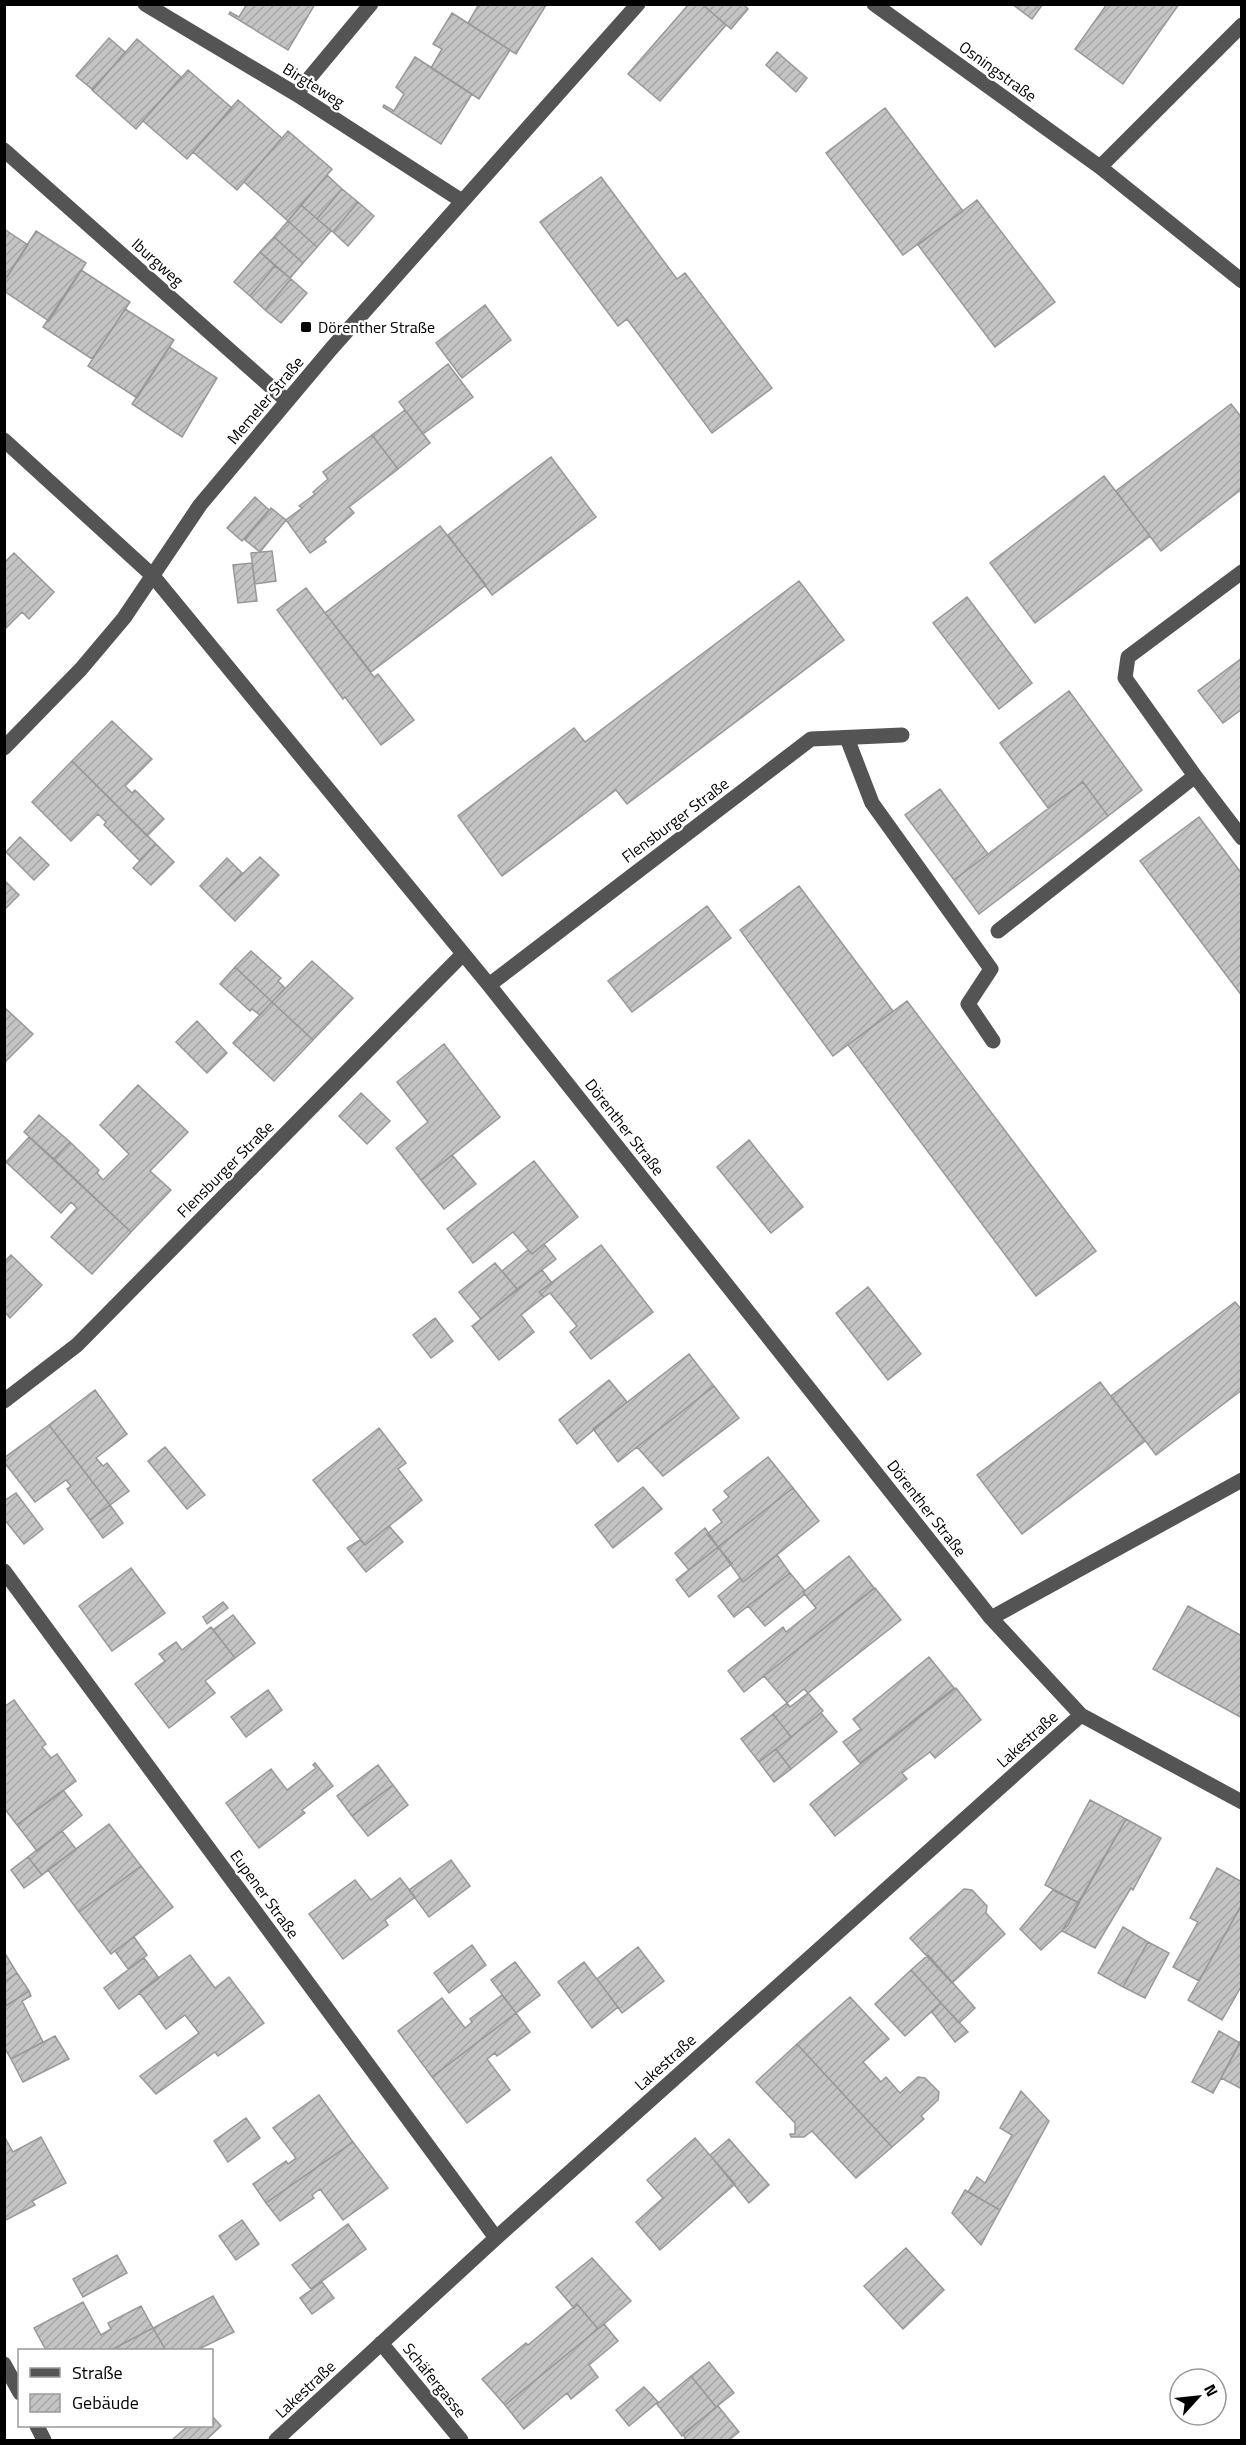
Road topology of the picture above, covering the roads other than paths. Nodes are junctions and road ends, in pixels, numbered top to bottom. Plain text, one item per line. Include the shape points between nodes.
1 (145, 4) edge
2 (371, 4) edge
3 (638, 4) edge
4 (874, 4) edge
5 (1242, 25) edge
6 (296, 94) junction
7 (4, 150) edge
8 (1100, 167) junction
9 (462, 201) junction
10 (1242, 281) edge
11 (287, 401) junction
12 (4, 440) edge
13 (1242, 572) edge
14 (153, 576) junction
15 (902, 735) dead end
16 (847, 738) junction
17 (4, 748) edge
18 (1194, 776) junction
19 (1242, 838) edge
20 (998, 931) dead end
21 (463, 954) junction
22 (489, 985) junction
23 (993, 1041) dead end
24 (4, 1401) edge
25 (1242, 1480) edge
26 (4, 1571) edge
27 (992, 1618) junction
28 (1081, 1715) junction
29 (1242, 1802) edge
30 (496, 2238) junction
31 (381, 2343) junction
32 (4, 2364) edge
33 (18, 2389) edge
34 (276, 2440) edge
35 (461, 2440) edge

1 - 6 street, Birgteweg
2 - 6 street
3 - 9 street, Memeler Straße
4 - 8 street, Osningstraße
5 - 8 street
6 - 9 street, Birgteweg
7 - 11 street, Iburgweg
8 - 10 street, Osningstraße
9 - 11 street, Memeler Straße
11 - 14 street, Memeler Straße via 200,505
12 - 14 street, Dörenther Straße
13 - 18 street via 1128,657 1125,678
14 - 17 street, Memeler Straße via 81,669
14 - 21 street, Dörenther Straße
15 - 16 street, Flensburger Straße
16 - 22 street, Flensburger Straße via 811,739
16 - 23 street via 872,803 991,969 968,1004
18 - 19 street
18 - 20 street
21 - 22 street, Dörenther Straße
21 - 24 street, Flensburger Straße via 77,1345
22 - 27 street, Dörenther Straße
25 - 27 street
26 - 30 street, Eupener Straße
27 - 28 street, Dörenther Straße
28 - 29 street, Dörenther Straße
28 - 30 street, Lakestraße
30 - 31 street, Lakestraße
31 - 34 street, Lakestraße
31 - 35 street, Schäfergasse
32 - 33 street

